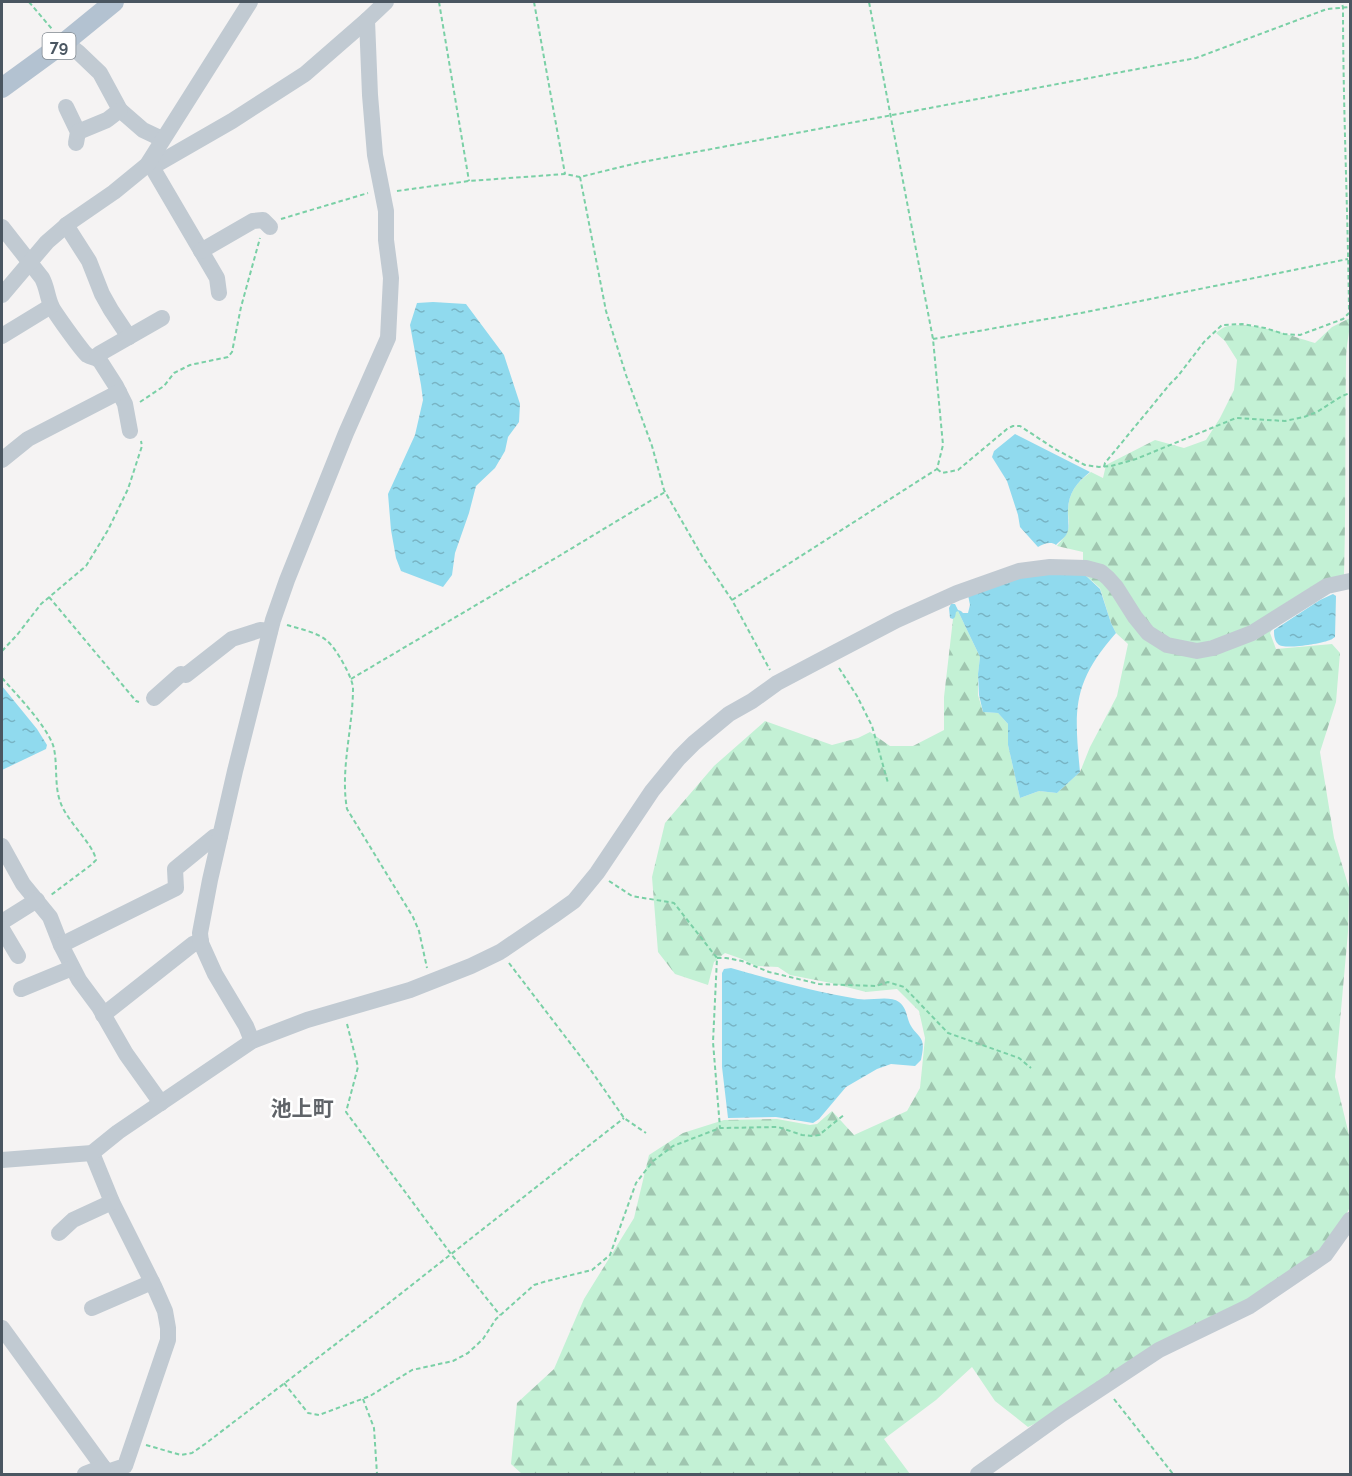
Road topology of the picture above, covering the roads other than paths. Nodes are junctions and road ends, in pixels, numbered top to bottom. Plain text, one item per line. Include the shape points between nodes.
1 (114, 2) edge
2 (250, 2) edge
3 (386, 2) edge
4 (367, 20) junction
5 (65, 42) junction
6 (2, 88) edge
7 (66, 107) dead end
8 (120, 110) junction
9 (162, 140) junction
10 (149, 166) junction
11 (66, 225) junction
12 (2, 227) edge
13 (270, 227) road end
14 (201, 251) junction
15 (29, 263) junction
16 (219, 293) dead end
17 (2, 295) edge
18 (51, 306) junction
19 (162, 318) dead end
20 (2, 336) edge
21 (129, 337) junction
22 (97, 358) junction
23 (119, 393) junction
24 (135, 434) road end
25 (2, 460) edge
26 (1350, 581) edge
27 (272, 626) junction
28 (154, 698) road end
29 (220, 836) junction
30 (2, 846) edge
31 (38, 902) junction
32 (2, 922) edge
33 (2, 929) edge
34 (201, 941) junction
35 (61, 945) junction
36 (18, 956) dead end
37 (72, 968) junction
38 (21, 989) dead end
39 (104, 1015) junction
40 (252, 1041) junction
41 (161, 1103) junction
42 (92, 1153) junction
43 (2, 1160) edge
44 (112, 1202) junction
45 (1350, 1220) edge
46 (59, 1233) dead end
47 (152, 1282) junction
48 (92, 1308) dead end
49 (2, 1328) edge
50 (106, 1471) edge
51 (85, 1474) edge
52 (978, 1474) edge

1 - 5 main road, 79
2 - 9 street
3 - 4 street
4 - 10 street via 305,74 232,121
4 - 27 street via 375,155 386,211 388,338 346,433
5 - 6 main road, 79
5 - 8 street via 100,73
7 - 8 street via 77,138
8 - 9 street
9 - 10 street
10 - 11 street
10 - 14 street
11 - 15 street
11 - 21 street
12 - 15 street
13 - 14 street via 263,220 253,221
14 - 16 street via 217,278
15 - 17 street
15 - 18 street via 46,286
18 - 20 street
18 - 22 street via 87,355
19 - 21 street
21 - 22 street
22 - 23 street
23 - 24 street
23 - 25 street via 27,439
26 - 40 street via 1327,586 1252,633 1197,651 1167,645 1148,633 1116,587 1101,572 1086,568 1018,571 957,593 777,683 729,714 678,758 574,901 500,952 410,990 307,1020
27 - 28 street via 232,639
27 - 29 street
29 - 34 street
29 - 35 street via 175,869 176,888
30 - 31 street
31 - 32 street
31 - 35 street via 50,917
33 - 36 street
34 - 39 street
34 - 40 street
35 - 37 street
37 - 38 street
37 - 39 street
39 - 41 street
40 - 41 street
41 - 42 street
42 - 43 street
42 - 44 street
44 - 46 street via 73,1220
44 - 47 street
45 - 52 street via 1316,1262 1250,1306 1159,1350
47 - 48 street
47 - 50 street via 165,1311 168,1340 125,1466
49 - 50 street
50 - 51 street

